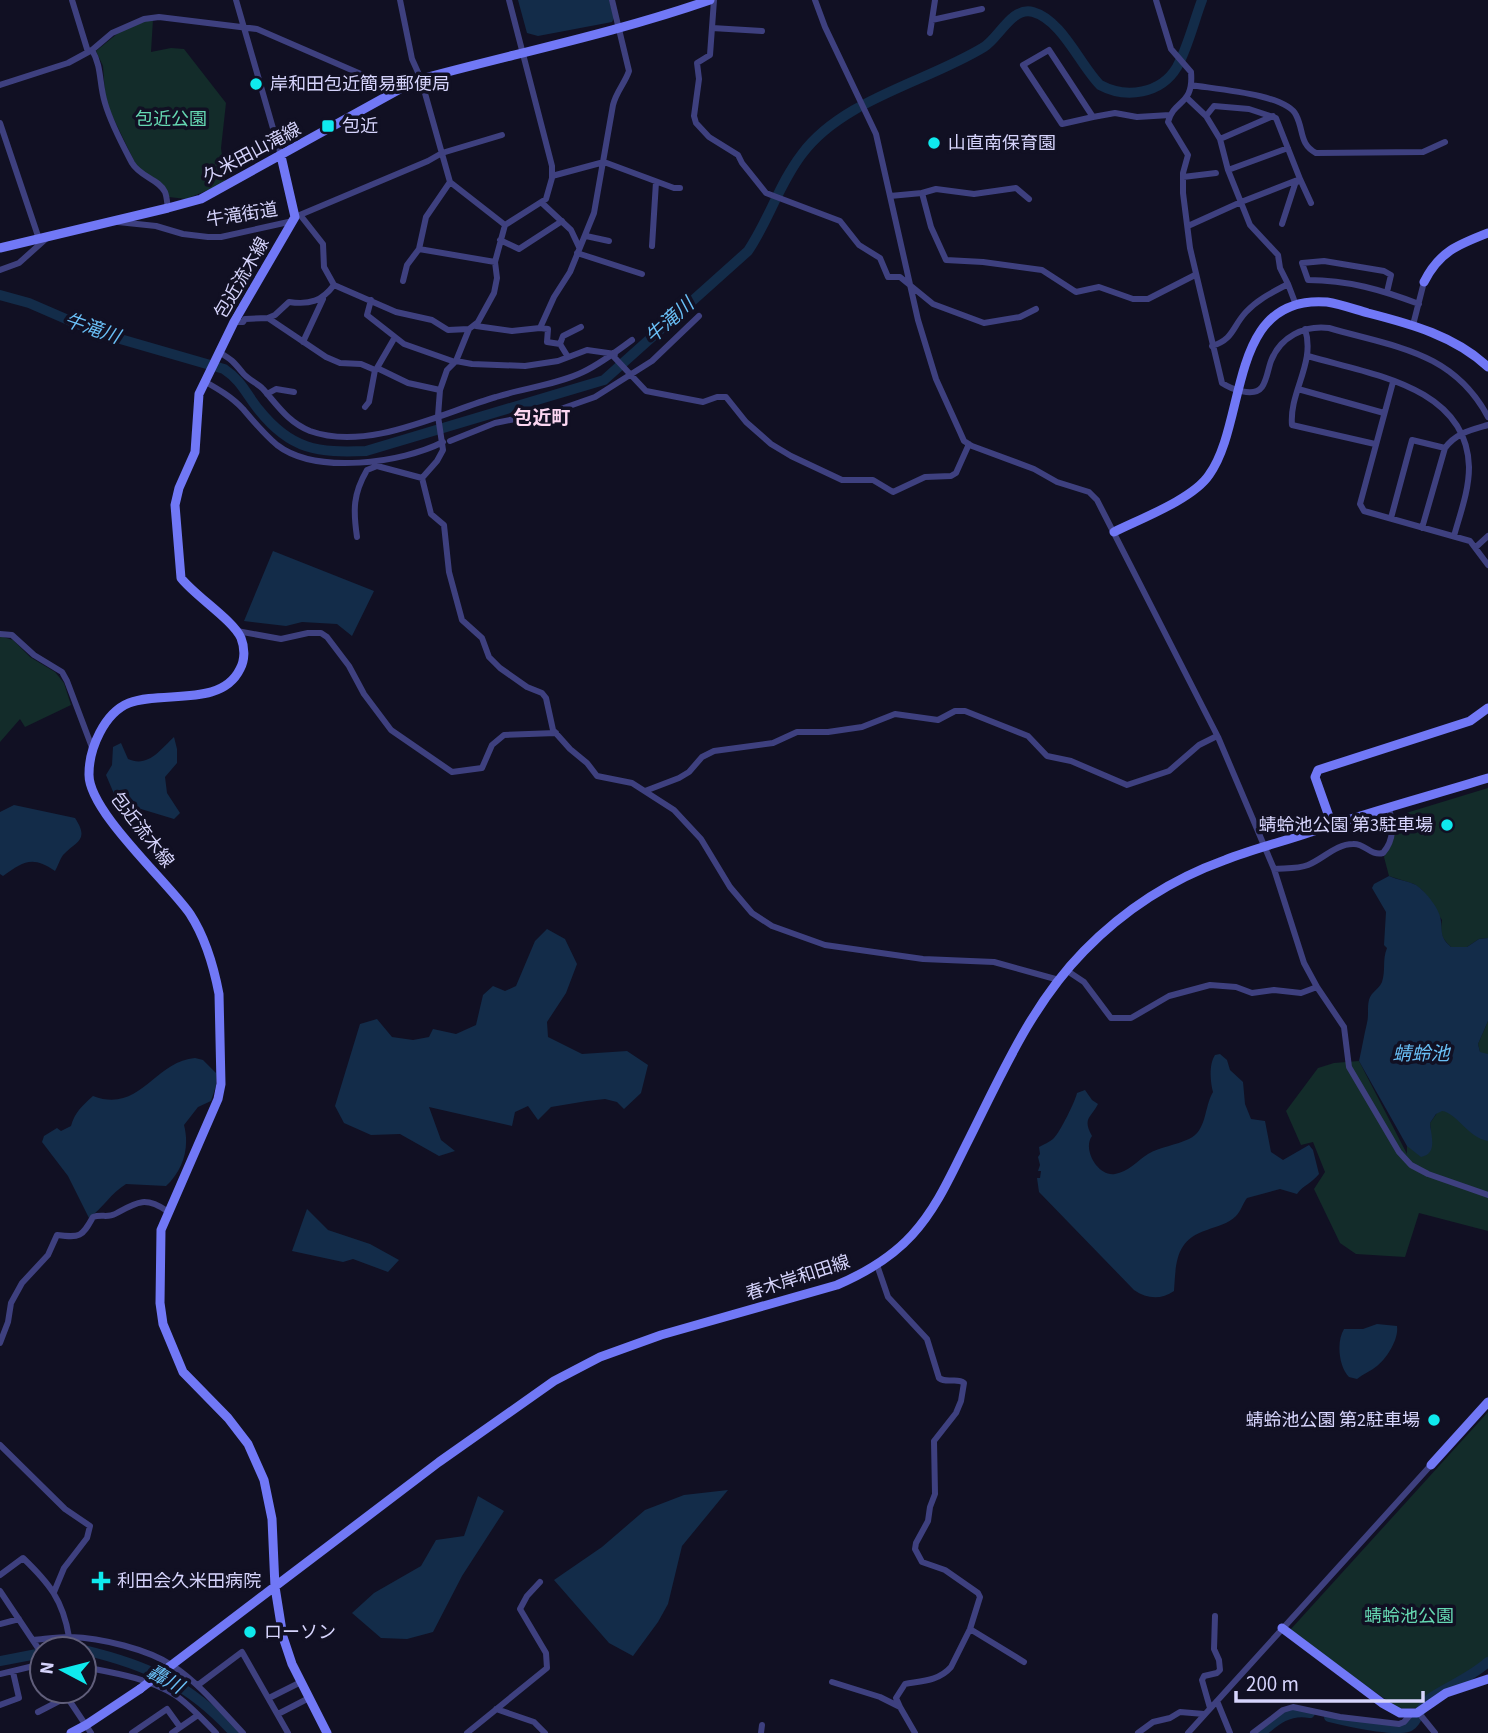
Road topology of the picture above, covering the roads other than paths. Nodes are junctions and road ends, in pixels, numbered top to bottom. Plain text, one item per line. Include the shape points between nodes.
1 (72, 0) edge
2 (236, 0) edge
3 (400, 0) edge
4 (509, 0) edge
5 (612, 0) edge
6 (712, 0) edge
7 (815, 0) edge
8 (935, 0) edge
9 (1156, 0) edge
10 (982, 9) dead end
11 (932, 20) junction
12 (244, 26) junction
13 (712, 28) junction
14 (620, 30) junction
15 (762, 31) dead end
16 (930, 33) dead end
17 (90, 51) junction
18 (522, 51) junction
19 (421, 79) junction
20 (409, 84) junction
21 (0, 85) edge
22 (1191, 85) junction
23 (1187, 98) junction
24 (1170, 115) junction
25 (1206, 116) junction
26 (1273, 116) junction
27 (1093, 117) junction
28 (0, 123) edge
29 (502, 135) dead end
30 (1220, 139) junction
31 (1445, 142) dead end
32 (1288, 148) junction
33 (442, 153) junction
34 (281, 156) junction
35 (604, 162) junction
36 (1228, 170) junction
37 (1216, 173) dead end
38 (552, 176) junction
39 (1183, 177) junction
40 (1300, 179) junction
41 (656, 181) junction
42 (450, 183) junction
43 (680, 188) dead end
44 (922, 192) junction
45 (890, 196) junction
46 (1029, 199) dead end
47 (1241, 202) junction
48 (542, 203) junction
49 (1311, 203) dead end
50 (169, 208) junction
51 (296, 218) junction
52 (113, 221) junction
53 (562, 221) junction
54 (1282, 224) dead end
55 (505, 225) junction
56 (1188, 226) junction
57 (1488, 233) edge
58 (50, 236) junction
59 (586, 236) junction
60 (38, 239) junction
61 (500, 240) junction
62 (609, 241) dead end
63 (652, 246) dead end
64 (0, 248) edge
65 (419, 249) junction
66 (578, 250) junction
67 (495, 262) junction
68 (0, 270) edge
69 (642, 274) dead end
70 (1195, 275) junction
71 (403, 281) dead end
72 (1424, 282) joint
73 (1288, 284) junction
74 (334, 285) junction
75 (910, 285) junction
76 (1387, 292) junction
77 (324, 298) junction
78 (371, 300) junction
79 (1419, 304) junction
80 (1296, 306) junction
81 (1036, 309) dead end
82 (699, 316) dead end
83 (268, 318) junction
84 (234, 322) junction
85 (1413, 325) junction
86 (580, 327) dead end
87 (472, 328) junction
88 (540, 328) junction
89 (1305, 330) junction
90 (395, 337) junction
91 (632, 340) dead end
92 (303, 342) junction
93 (560, 344) junction
94 (1212, 346) junction
95 (218, 354) junction
96 (614, 355) junction
97 (1308, 356) junction
98 (568, 357) junction
99 (456, 361) junction
100 (1488, 367) edge
101 (376, 369) junction
102 (630, 374) junction
103 (206, 378) junction
104 (1393, 382) junction
105 (1238, 389) junction
106 (1298, 389) junction
107 (440, 390) junction
108 (294, 392) dead end
109 (267, 394) junction
110 (365, 407) dead end
111 (1384, 414) junction
112 (1488, 417) edge
113 (438, 418) junction
114 (1488, 425) edge
115 (1461, 433) junction
116 (445, 439) junction
117 (969, 444) junction
118 (1374, 444) junction
119 (1445, 448) junction
120 (422, 478) junction
121 (1391, 518) junction
122 (1422, 528) junction
123 (1114, 532) junction
124 (1454, 536) junction
125 (1488, 536) edge
126 (357, 537) dead end
127 (1476, 547) junction
128 (1488, 565) edge
129 (237, 631) junction
130 (0, 634) edge
131 (1488, 708) edge
132 (555, 733) junction
133 (1215, 737) dead end
134 (93, 750) junction
135 (1488, 778) edge
136 (645, 791) junction
137 (1389, 808) junction
138 (1332, 825) junction
139 (1265, 846) junction
140 (1274, 869) junction
141 (1066, 970) junction
142 (1059, 980) junction
143 (1317, 988) junction
144 (1488, 1195) edge
145 (167, 1210) junction
146 (877, 1265) junction
147 (0, 1343) edge
148 (1488, 1402) edge
149 (0, 1445) edge
150 (1431, 1465) joint
151 (0, 1575) edge
152 (540, 1582) dead end
153 (275, 1587) junction
154 (0, 1591) edge
155 (54, 1591) junction
156 (1215, 1616) dead end
157 (19, 1619) junction
158 (0, 1624) edge
159 (1282, 1628) junction
160 (970, 1629) junction
161 (30, 1635) edge
162 (69, 1635) edge
163 (98, 1641) edge
164 (1024, 1662) dead end
165 (170, 1666) junction
166 (28, 1668) edge
167 (98, 1670) edge
168 (13, 1672) junction
169 (0, 1674) edge
170 (1488, 1679) edge
171 (301, 1682) junction
172 (832, 1682) dead end
173 (198, 1685) junction
174 (269, 1698) junction
175 (309, 1698) junction
176 (1217, 1701) junction
177 (0, 1705) edge
178 (48, 1705) edge
179 (73, 1705) edge
180 (900, 1707) junction
181 (1210, 1708) junction
182 (496, 1709) junction
183 (38, 1712) dead end
184 (1415, 1713) junction
185 (278, 1714) junction
186 (1205, 1714) junction
187 (198, 1715) junction
188 (180, 1727) junction
189 (89, 1729) edge
190 (71, 1733) edge
191 (132, 1733) edge
192 (172, 1733) edge
193 (216, 1733) edge
194 (243, 1733) edge
195 (288, 1733) edge
196 (327, 1733) edge
197 (467, 1733) edge
198 (545, 1733) edge
199 (915, 1733) edge
200 (1138, 1733) edge
201 (1188, 1733) edge
202 (1230, 1733) edge
203 (1253, 1733) edge
204 (1435, 1733) edge

1 - 17 street
2 - 12 street
3 - 19 street via 412,59
4 - 18 street
5 - 14 street
6 - 13 street
6 - 14 street, 久米田山滝線
7 - 45 street via 876,134
8 - 11 street
9 - 22 street via 1171,49 1190,69
10 - 11 street
11 - 16 street
12 - 17 street via 159,16 126,26
12 - 20 street via 377,81
12 - 34 street
13 - 15 street
13 - 75 street via 710,55 697,63 696,123 738,155 766,193 840,221 859,245 880,258 888,277 900,277
14 - 18 street, 久米田山滝線
14 - 35 street via 629,71 616,93
17 - 21 street
17 - 50 street via 98,60 112,123 134,167 159,184
18 - 19 street, 久米田山滝線
18 - 38 street
19 - 20 street, 久米田山滝線
19 - 33 street
20 - 34 street, 久米田山滝線
22 - 23 street
22 - 31 street via 1283,103 1296,114 1304,144 1316,153 1423,152
23 - 24 street
23 - 25 street
24 - 27 street
24 - 39 street via 1168,122 1188,155
25 - 26 street via 1214,106
25 - 30 street
26 - 30 street
26 - 32 street
27 - 27 street via 1062,124 1023,65 1049,50
28 - 60 street
29 - 33 street, 牛滝街道
30 - 36 street
32 - 36 street
32 - 40 street
33 - 42 street
33 - 51 street, 牛滝街道
34 - 50 street, 久米田山滝線 via 201,199
34 - 51 street
35 - 38 street
35 - 41 street
35 - 59 street
36 - 47 street
37 - 39 street
38 - 48 street
39 - 56 street
40 - 47 street
40 - 49 street
40 - 54 street
41 - 43 street
41 - 63 street
42 - 55 street
42 - 65 street via 426,217
44 - 45 street
44 - 46 street via 936,189 974,194 1016,188
44 - 70 street via 946,260 1042,270 1076,292 1099,287 1140,300
45 - 75 street
47 - 56 street
47 - 73 street via 1250,225 1278,255
48 - 53 street
48 - 55 street
50 - 52 street, 久米田山滝線
51 - 52 street, 牛滝街道 via 221,237
51 - 74 street via 323,244 324,267
51 - 84 street, 包近流木線
52 - 58 street, 久米田山滝線
53 - 61 street via 519,249
53 - 66 street via 571,230
55 - 61 street
56 - 70 street
57 - 72 street via 1448,251 1433,264
58 - 60 street, 久米田山滝線
58 - 68 street via 19,263
59 - 62 street
59 - 66 street
60 - 64 street, 久米田山滝線
61 - 67 street
65 - 67 street
65 - 71 street via 407,265
66 - 69 street
66 - 88 street
67 - 87 street via 495,293
70 - 94 street
72 - 79 street
73 - 80 street
73 - 94 street via 1252,306 1226,341
74 - 77 street
74 - 78 street
75 - 81 street via 933,304 984,323 1020,317
75 - 117 street via 936,379
76 - 76 street via 1340,281 1308,281 1302,263 1324,261 1384,271 1391,275
76 - 79 street
77 - 83 street via 289,302
77 - 92 street
78 - 87 street via 396,312 432,320 448,330
78 - 90 street via 367,315
79 - 85 street
80 - 85 street via 1328,302
80 - 105 street via 1270,321 1255,339
82 - 102 street via 652,361
83 - 84 street
83 - 92 street
84 - 95 street, 包近流木線
85 - 100 street via 1457,344
86 - 93 street via 564,336
87 - 88 street
87 - 99 street
88 - 93 street via 548,329 547,342
89 - 97 street
89 - 105 street via 1279,346 1258,391
89 - 112 street via 1329,328 1431,358 1469,386
90 - 99 street
90 - 101 street
91 - 96 street
92 - 101 street via 340,363
93 - 98 street
94 - 105 street via 1222,383
95 - 103 street, 包近流木線
95 - 109 street via 235,362
96 - 98 street via 587,351
96 - 102 street
96 - 113 street via 573,376
97 - 104 street
97 - 106 street
98 - 99 street via 525,366
99 - 107 street via 447,370
101 - 107 street
101 - 110 street
102 - 116 street via 575,406
102 - 117 street via 646,391 663,396 703,402 726,397 746,422 791,456 842,480 873,480 893,492 925,477 956,473
103 - 116 street via 267,437 311,460 391,458 426,451
103 - 129 street, 包近流木線 via 197,407 194,456 176,497 178,561 188,587
104 - 111 street
104 - 115 street via 1434,401
105 - 123 street via 1220,457 1209,476 1196,490
106 - 111 street
106 - 118 street via 1292,425
107 - 113 street
108 - 109 street via 276,389
109 - 113 street via 299,426 334,435 400,429
111 - 118 street
113 - 116 street
114 - 115 street
115 - 119 street
115 - 124 street via 1469,468
116 - 120 street via 437,461
117 - 123 street via 1089,492
118 - 121 street via 1360,504 1364,511
119 - 121 street via 1412,440
119 - 122 street
120 - 126 street via 377,466 367,470 354,504
120 - 132 street via 431,514 446,530 449,572 462,620 482,638 489,657 500,668 542,693
121 - 122 street
122 - 124 street
123 - 139 street via 1218,737
124 - 127 street
125 - 127 street
127 - 128 street
129 - 132 street via 281,639 314,632 327,637 391,730 452,772 482,768 492,745 505,734
129 - 134 street, 包近流木線 via 243,664 230,683 212,692 128,703 104,725
130 - 134 street via 12,635 61,672
131 - 138 street via 1471,721 1318,770 1315,777
132 - 136 street via 597,776 632,783
133 - 136 street via 1169,771 1127,785 1047,756 1028,736 965,711 938,720 895,715 862,727 797,732 773,743 714,751 679,778
134 - 145 street, 包近流木線 via 92,790 112,821 190,914 219,994 218,1099
135 - 137 street, 春木岸和田線
136 - 142 street via 686,822 730,887 772,926 825,944 923,959 994,962
137 - 138 street, 春木岸和田線
137 - 140 street via 1393,832 1383,853 1350,844 1306,866
138 - 139 street, 春木岸和田線
139 - 140 street
139 - 141 street, 春木岸和田線 via 1200,870 1152,897 1103,932
140 - 143 street via 1304,963
141 - 142 street, 春木岸和田線
141 - 143 street via 1084,982 1111,1018 1131,1018 1169,996 1210,985 1252,993 1301,993
142 - 146 street, 春木岸和田線 via 1015,1047 939,1199 910,1237
143 - 144 street via 1343,1027 1349,1068 1399,1152 1428,1174
145 - 147 street via 155,1202 137,1202 115,1214 93,1217 77,1237 57,1235 48,1255 16,1293
145 - 153 street, 包近流木線 via 160,1237 163,1324 183,1372 248,1444 264,1480 272,1519
146 - 153 street, 春木岸和田線 via 813,1293 624,1348 554,1381
146 - 160 street via 888,1297 927,1339 939,1378 964,1383 956,1413 934,1441 935,1494 915,1549 922,1562 945,1570 978,1593
148 - 150 street
149 - 155 street via 65,1509 90,1526
150 - 159 street
151 - 155 street via 23,1558
152 - 182 street via 520,1609 546,1653 547,1668
153 - 165 street, 春木岸和田線
153 - 171 street, 包近流木線 via 283,1637
154 - 157 street
155 - 162 street
156 - 181 street via 1214,1649 1221,1666 1202,1680
157 - 158 street
157 - 161 street
159 - 176 street
159 - 184 street via 1392,1710
160 - 164 street
160 - 180 street via 947,1672 905,1684 895,1698
163 - 165 street via 130,1648
165 - 173 street
165 - 189 street, 春木岸和田線, bridge
166 - 168 street
167 - 187 street via 159,1686
168 - 169 street
168 - 177 street via 19,1698
170 - 184 street via 1446,1693
171 - 174 street
171 - 175 street, 包近流木線
172 - 180 street
173 - 174 street via 242,1652
173 - 194 street
174 - 185 street
175 - 185 street
175 - 196 street, 包近流木線
176 - 181 street
176 - 202 street
178 - 183 street
179 - 189 street
180 - 199 street
181 - 186 street
182 - 197 street
182 - 198 street via 534,1722
184 - 203 street via 1399,1724 1293,1707
184 - 204 street
185 - 195 street
186 - 200 street via 1180,1712 1146,1725
186 - 201 street
187 - 188 street
187 - 193 street
188 - 191 street via 167,1709
188 - 192 street
189 - 190 street, 春木岸和田線

